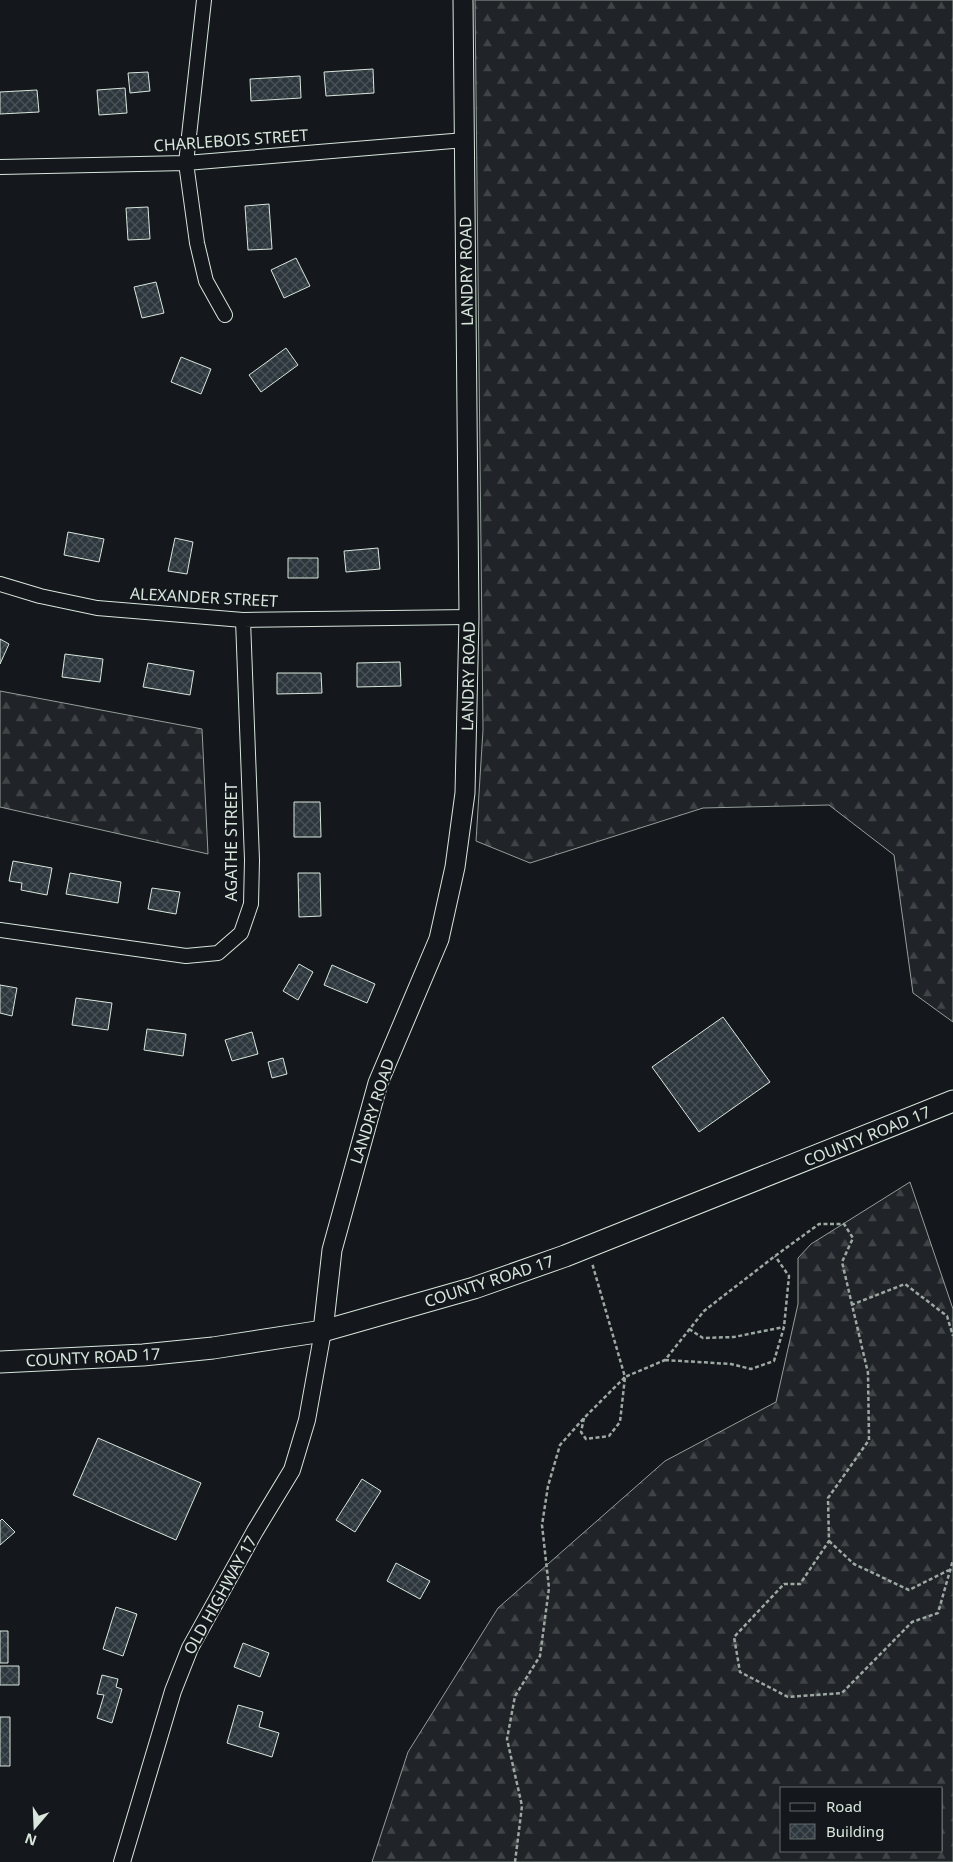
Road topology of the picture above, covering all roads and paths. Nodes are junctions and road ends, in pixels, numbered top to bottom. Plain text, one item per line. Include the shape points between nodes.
1 (204, 0) edge
2 (463, 0) edge
3 (465, 140) junction
4 (186, 163) junction
5 (0, 167) edge
6 (225, 315) dead end
7 (0, 584) edge
8 (469, 617) junction
9 (243, 620) junction
10 (0, 930) edge
11 (953, 1101) edge
12 (587, 1248) junction
13 (775, 1256) junction
14 (851, 1305) junction
15 (784, 1327) junction
16 (689, 1329) junction
17 (323, 1331) junction
18 (953, 1336) edge
19 (665, 1360) junction
20 (0, 1362) edge
21 (625, 1377) junction
22 (584, 1418) junction
23 (830, 1541) junction
24 (953, 1560) edge
25 (950, 1570) junction
26 (122, 1862) edge
27 (516, 1862) edge

1 - 4 street
2 - 3 main road, LANDRY ROAD
3 - 4 street, CHARLEBOIS STREET
3 - 8 main road, LANDRY ROAD
4 - 5 street, CHARLEBOIS STREET
4 - 6 street via 197,243 206,281
7 - 9 street, ALEXANDER STREET via 97,608
8 - 9 street, ALEXANDER STREET
8 - 17 main road, LANDRY ROAD via 464,794 455,867 439,939 378,1083 332,1250
9 - 10 street, AGATHE STREET via 252,860 251,904 241,933 218,953 186,956
11 - 12 main road, COUNTY ROAD 17
12 - 17 main road, COUNTY ROAD 17 via 474,1288
12 - 21 path
13 - 14 path via 819,1224 844,1224 853,1238 842,1262
13 - 15 path via 789,1276
13 - 16 path via 704,1311
14 - 18 path via 905,1284 947,1316
14 - 23 path via 868,1373 869,1440 828,1498
15 - 16 path via 734,1337 703,1338
15 - 19 path via 774,1361 751,1369 730,1364
16 - 19 path
17 - 20 main road, COUNTY ROAD 17 via 144,1355
17 - 26 street, OLD HIGHWAY 17 via 308,1420 292,1470 190,1648 172,1691
19 - 21 path
21 - 22 path
21 - 22 path via 620,1422 609,1436 586,1439 581,1432
22 - 27 path via 560,1445 548,1486 542,1525 549,1588 540,1656 515,1696 507,1739 522,1806
23 - 25 path via 854,1564 908,1590
23 - 25 path via 800,1584 784,1584 734,1637 740,1672 788,1697 842,1693 912,1622 938,1613
24 - 25 path

